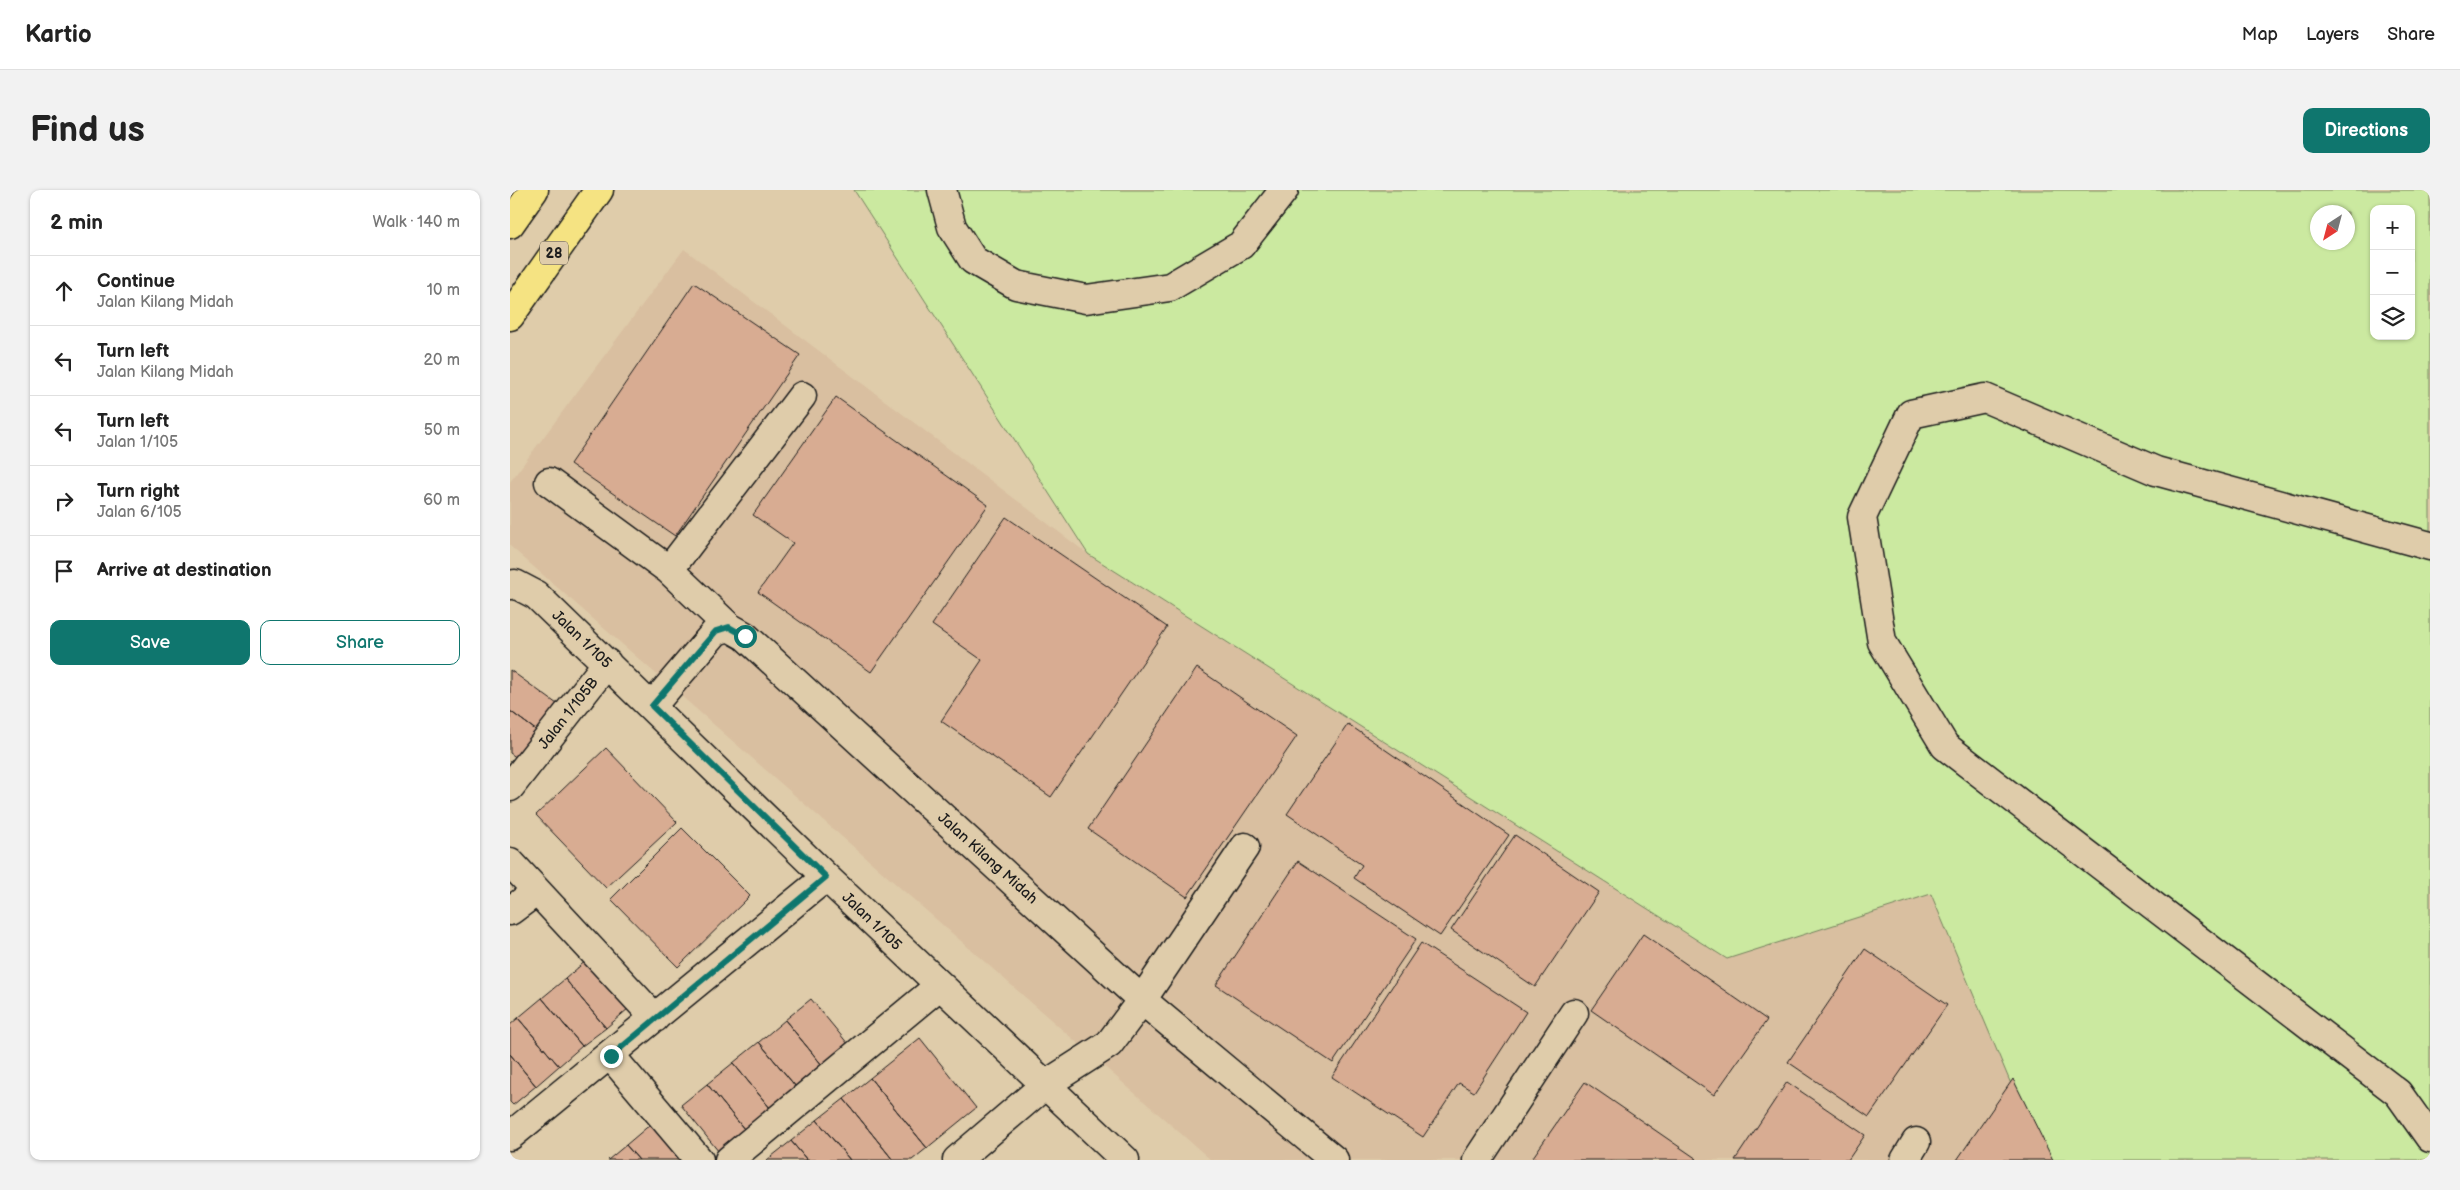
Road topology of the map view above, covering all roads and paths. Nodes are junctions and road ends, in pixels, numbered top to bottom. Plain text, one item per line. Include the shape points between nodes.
1 (534, 190) edge
2 (599, 190) edge
3 (942, 190) edge
4 (1284, 190) edge
5 (510, 224) edge
6 (510, 316) edge
7 (802, 396) dead end
8 (549, 482) dead end
9 (2430, 546) edge
10 (669, 570) junction
11 (510, 585) edge
12 (729, 627) junction
13 (607, 663) junction
14 (652, 706) junction
15 (510, 787) edge
16 (1245, 847) dead end
17 (510, 862) edge
18 (826, 877) junction
19 (537, 891) junction
20 (510, 912) edge
21 (939, 986) junction
22 (1142, 1000) junction
23 (1574, 1013) dead end
24 (655, 1018) junction
25 (611, 1056) junction
26 (1045, 1085) junction
27 (510, 1136) edge
28 (2430, 1138) edge
29 (699, 1160) edge
30 (730, 1160) edge
31 (957, 1160) edge
32 (1125, 1160) edge
33 (1334, 1160) edge
34 (1477, 1160) edge

1 - 5 highway
2 - 6 highway, 28
3 - 4 street via 952,227 973,260 1016,285 1086,299 1170,287 1241,245
7 - 10 street
8 - 10 street, Jalan Kilang Midah
9 - 28 street via 2156,471 1985,398 1911,414 1862,517 1882,642 1945,746 2398,1093
10 - 12 street, Jalan Kilang Midah
11 - 13 street, Jalan 1/105 via 515,584 536,595
12 - 14 street via 716,631
12 - 22 street, Jalan Kilang Midah via 745,636
13 - 14 street, Jalan 1/105
13 - 15 street, Jalan 1/105B
14 - 18 street, Jalan 1/105
16 - 22 street
17 - 19 street
18 - 21 street, Jalan 1/105
18 - 24 street
19 - 20 street
19 - 24 street
21 - 26 street, Jalan 1/105
21 - 30 street
22 - 26 street via 1109,1044
22 - 33 street, Jalan Kilang Midah
23 - 34 street
24 - 25 street
25 - 27 street
25 - 29 street
26 - 31 street
26 - 32 street, Jalan 1/105

